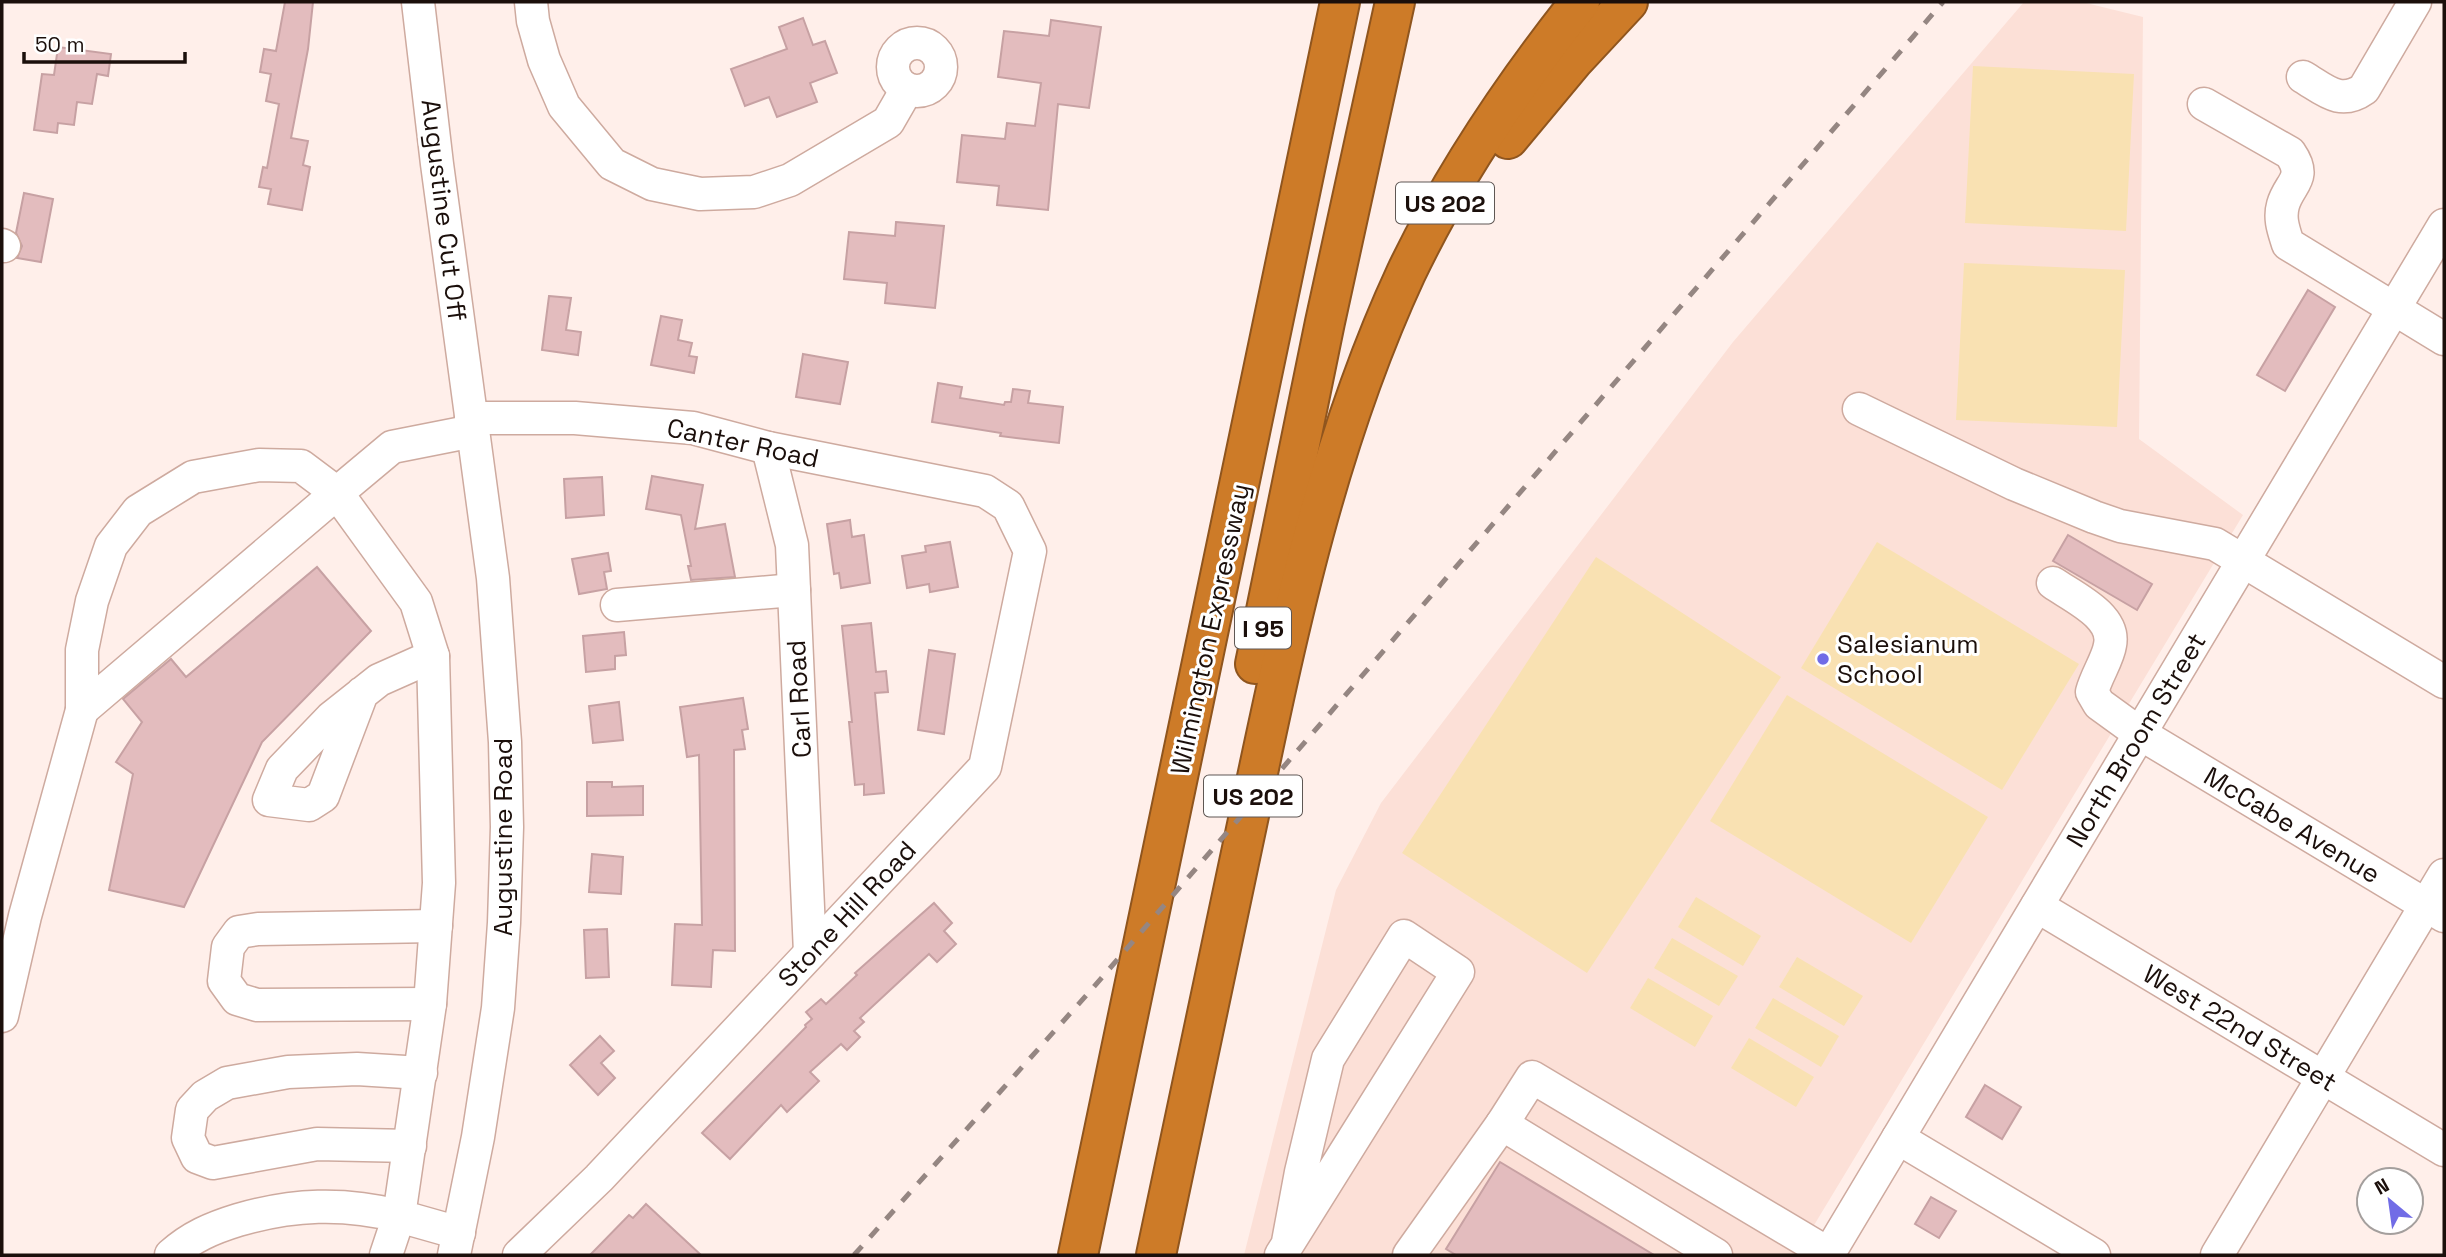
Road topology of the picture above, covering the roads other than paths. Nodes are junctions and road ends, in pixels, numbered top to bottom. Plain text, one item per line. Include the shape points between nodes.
1 (418, 2) edge
2 (531, 2) edge
3 (1340, 2) edge
4 (1395, 2) edge
5 (1580, 2) edge
6 (1628, 2) edge
7 (2415, 2) edge
8 (2303, 77) dead end
9 (907, 89) dead end
10 (2204, 104) dead end
11 (2444, 225) edge
12 (2394, 309) junction
13 (2444, 339) edge
14 (1376, 343) junction
15 (1859, 409) dead end
16 (472, 424) junction
17 (768, 448) junction
18 (337, 493) junction
19 (1008, 506) joint
20 (2243, 561) junction
21 (2053, 583) dead end
22 (794, 590) junction
23 (617, 606) dead end
24 (433, 656) junction
25 (2444, 682) edge
26 (362, 693) dead end
27 (82, 709) junction
28 (2139, 733) junction
29 (2444, 875) edge
30 (2037, 906) junction
31 (2435, 911) edge
32 (436, 926) junction
33 (810, 953) junction
34 (430, 1004) junction
35 (2, 1016) edge
36 (421, 1073) junction
37 (2322, 1077) junction
38 (1502, 1124) junction
39 (1898, 1138) junction
40 (410, 1146) junction
41 (2444, 1150) edge
42 (399, 1216) junction
43 (457, 1244) edge
44 (1285, 1249) edge
45 (527, 1253) edge
46 (1828, 1254) edge
47 (171, 1255) edge
48 (386, 1255) edge
49 (1078, 1255) edge
50 (1133, 1255) edge
51 (1156, 1255) edge
52 (1409, 1255) edge
53 (1716, 1255) edge
54 (2094, 1255) edge
55 (2217, 1255) edge

1 - 16 street, Augustine Cut Off
2 - 9 street via 544,60 564,106 612,164 652,184 700,194 754,192 790,180 888,122
3 - 49 highway, Wilmington Expressway / I 95
4 - 50 highway, Wilmington Expressway / I 95
5 - 14 highway, US 202 via 1485,134 1408,271
6 - 14 highway via 1527,114 1487,166
7 - 8 street via 2364,89 2354,96 2337,97
10 - 12 street via 2291,153 2298,164 2298,178 2283,203 2281,222 2288,244
11 - 12 street, North Broom Street
12 - 13 street
12 - 20 street, North Broom Street
14 - 51 highway, US 202 via 1313,528
15 - 20 street via 2094,517 2215,544
16 - 17 street, Canter Road via 575,418 693,428
16 - 18 street, Canter Road via 392,447
16 - 43 street, Augustine Road via 494,578 507,827 498,1008
17 - 19 street, Canter Road via 985,491
17 - 22 street, Carl Road via 792,545
18 - 24 street via 416,602
18 - 27 street, Canter Road
18 - 27 street via 301,466 259,465 193,477 138,511 111,547 92,601 82,650
19 - 33 street, Stone Hill Road via 1030,551 985,767
20 - 25 street
20 - 28 street, North Broom Street
21 - 28 street, McCabe Avenue via 2108,626 2110,645 2092,692 2099,704
22 - 23 street
22 - 33 street, Carl Road
24 - 26 street via 379,680
24 - 32 street
27 - 35 street
28 - 30 street, North Broom Street
28 - 31 street, McCabe Avenue
29 - 31 street
30 - 37 street, West 22nd Street
30 - 39 street, North Broom Street
31 - 37 street
32 - 34 street
32 - 34 street via 239,932 228,947 224,981 237,999 257,1005
33 - 45 street, Stone Hill Road
34 - 36 street
36 - 40 street
36 - 40 street via 357,1069 288,1072 227,1083 192,1110 188,1138 197,1157 213,1163 317,1144
37 - 41 street, West 22nd Street
37 - 55 street
38 - 46 street via 1532,1077
38 - 52 street
38 - 53 street
39 - 46 street, North Broom Street
39 - 54 street
40 - 42 street
42 - 43 street
42 - 47 street via 344,1206 293,1207 215,1227
42 - 48 street
44 - 44 street via 1328,1059 1404,936 1458,972

